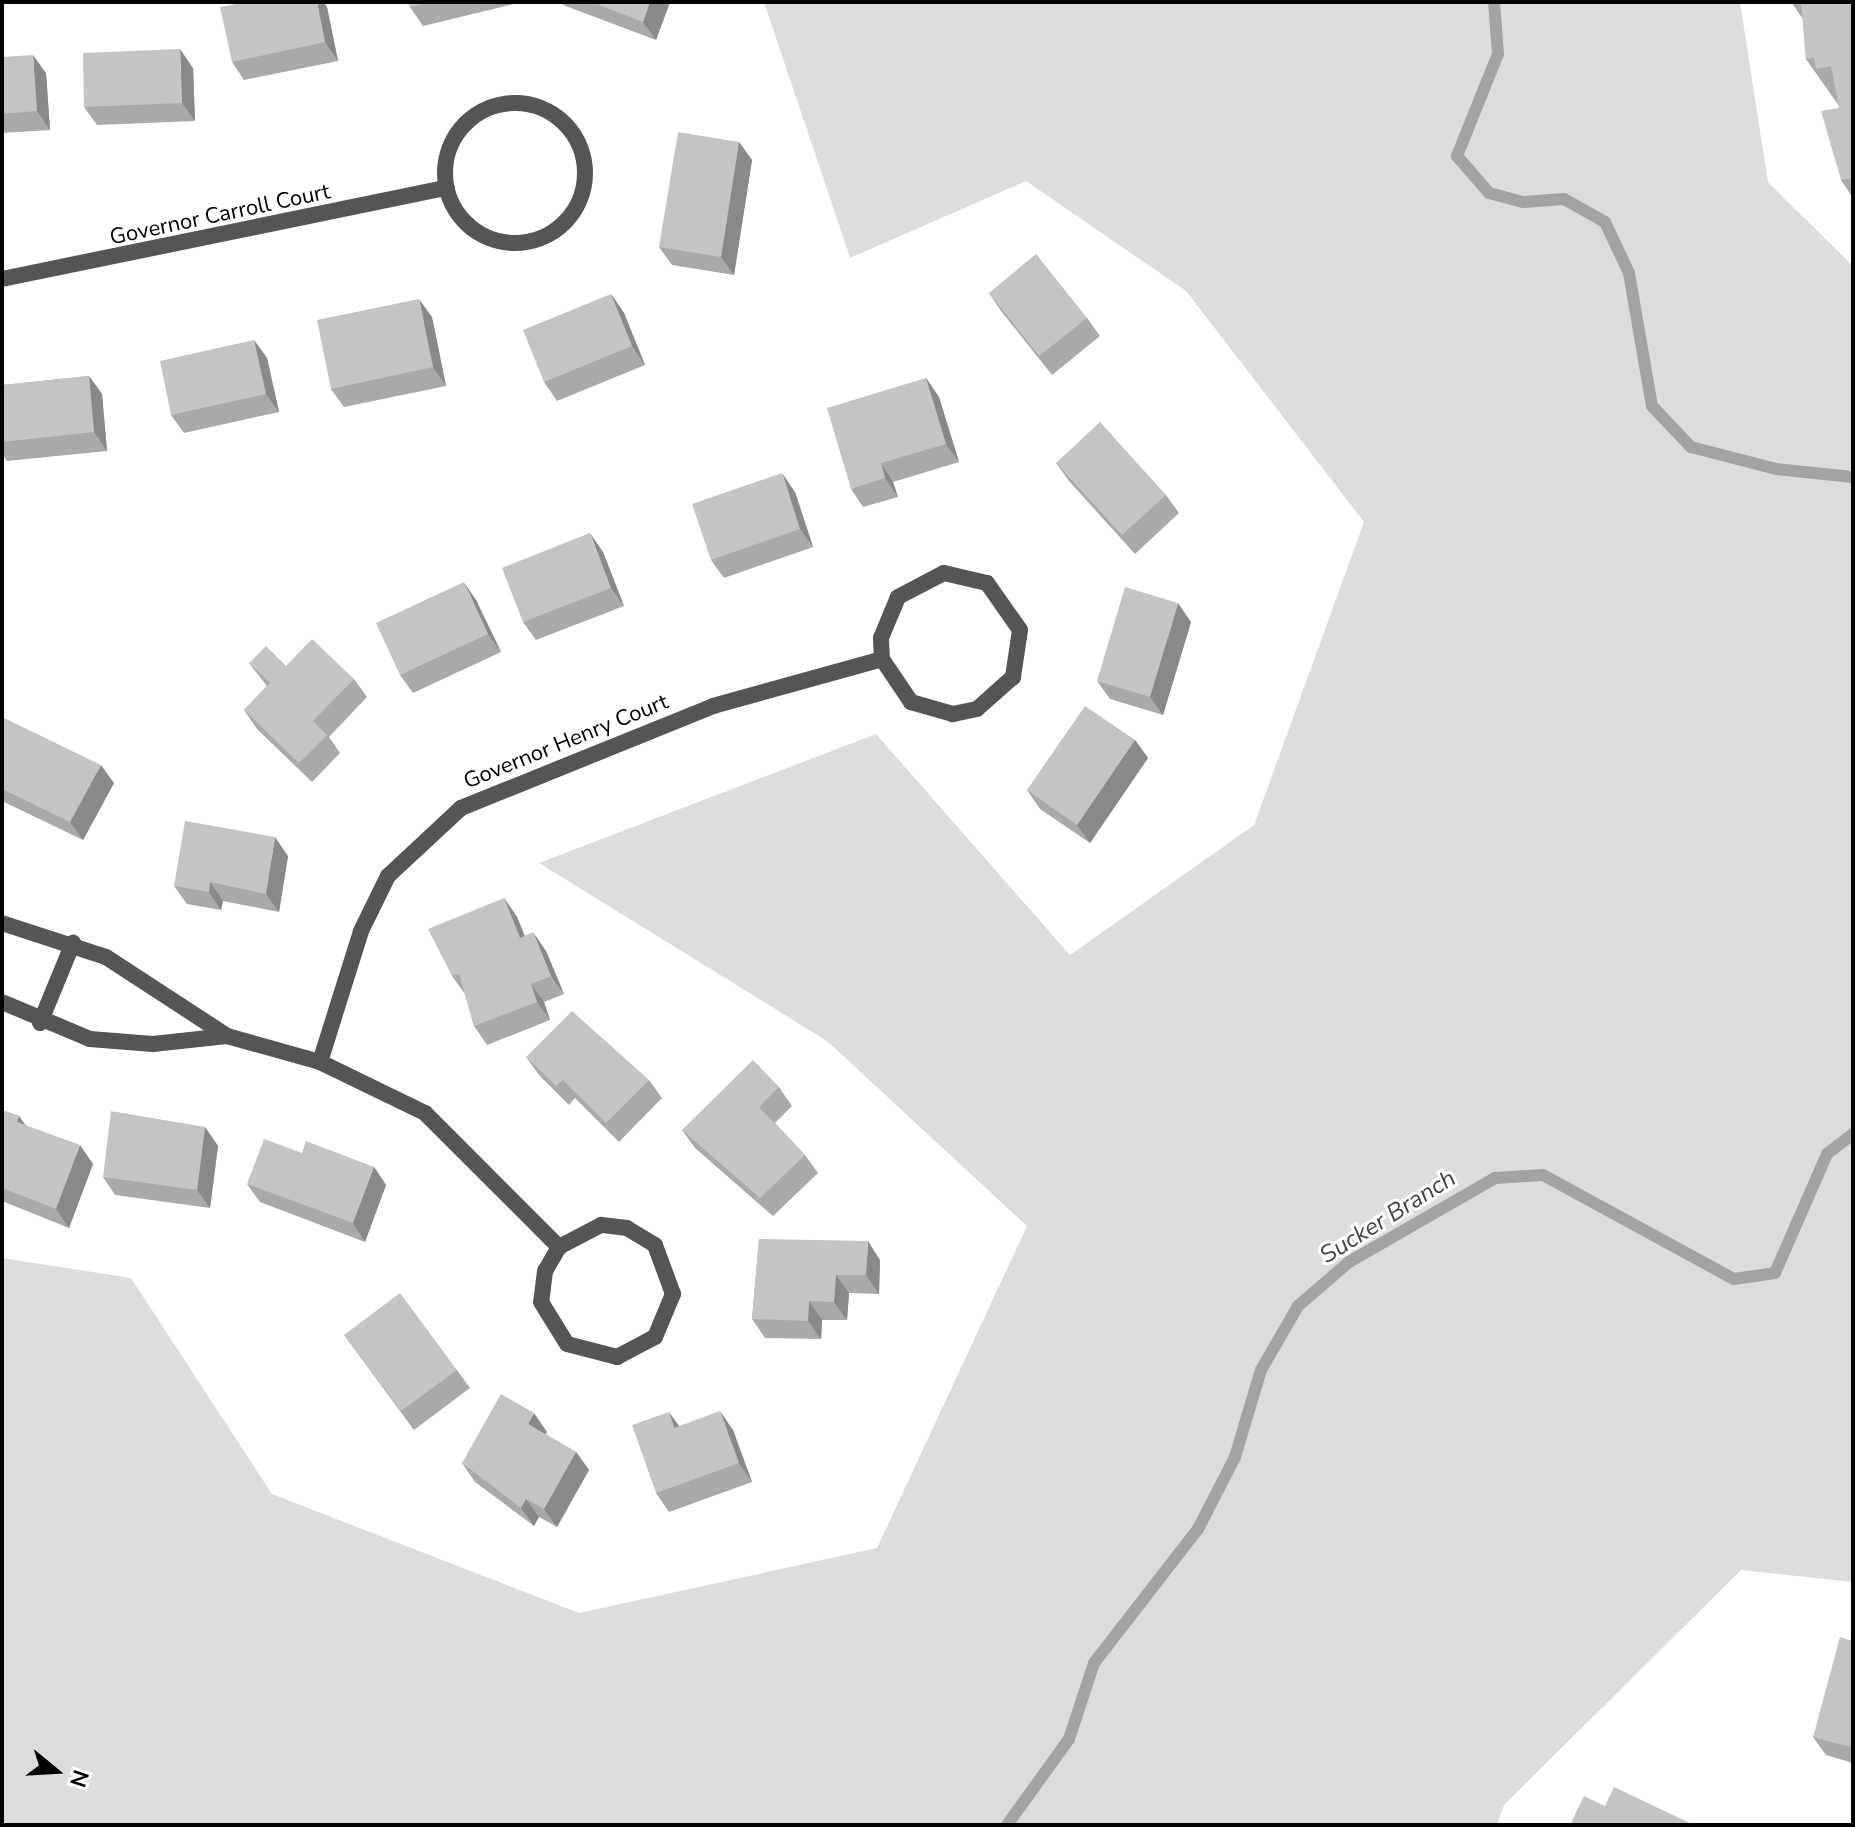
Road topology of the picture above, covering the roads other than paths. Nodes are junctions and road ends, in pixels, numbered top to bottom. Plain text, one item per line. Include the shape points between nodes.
1 (447, 188) junction
2 (2, 279) edge
3 (882, 659) junction
4 (2, 923) edge
5 (73, 943) junction
6 (2, 1002) edge
7 (40, 1023) junction
8 (227, 1036) junction
9 (320, 1062) junction
10 (559, 1247) junction

1 - 1 street via 445,167 463,126 508,103 551,112 584,159 577,206 542,238 507,242 475,231
1 - 2 street, Governor Carroll Court
3 - 3 street via 881,638 898,597 944,573 987,583 1020,630 1013,677 977,709 953,714 911,702
3 - 9 street, Governor Henry Court via 713,706 461,808 388,876 361,931
4 - 5 street
5 - 7 street
5 - 8 street via 124,966
6 - 7 street
7 - 8 street via 90,1039 153,1044
8 - 9 street
9 - 10 street via 425,1113
10 - 10 street via 545,1271 541,1302 567,1344 617,1357 655,1337 673,1294 655,1245 627,1228 601,1225

